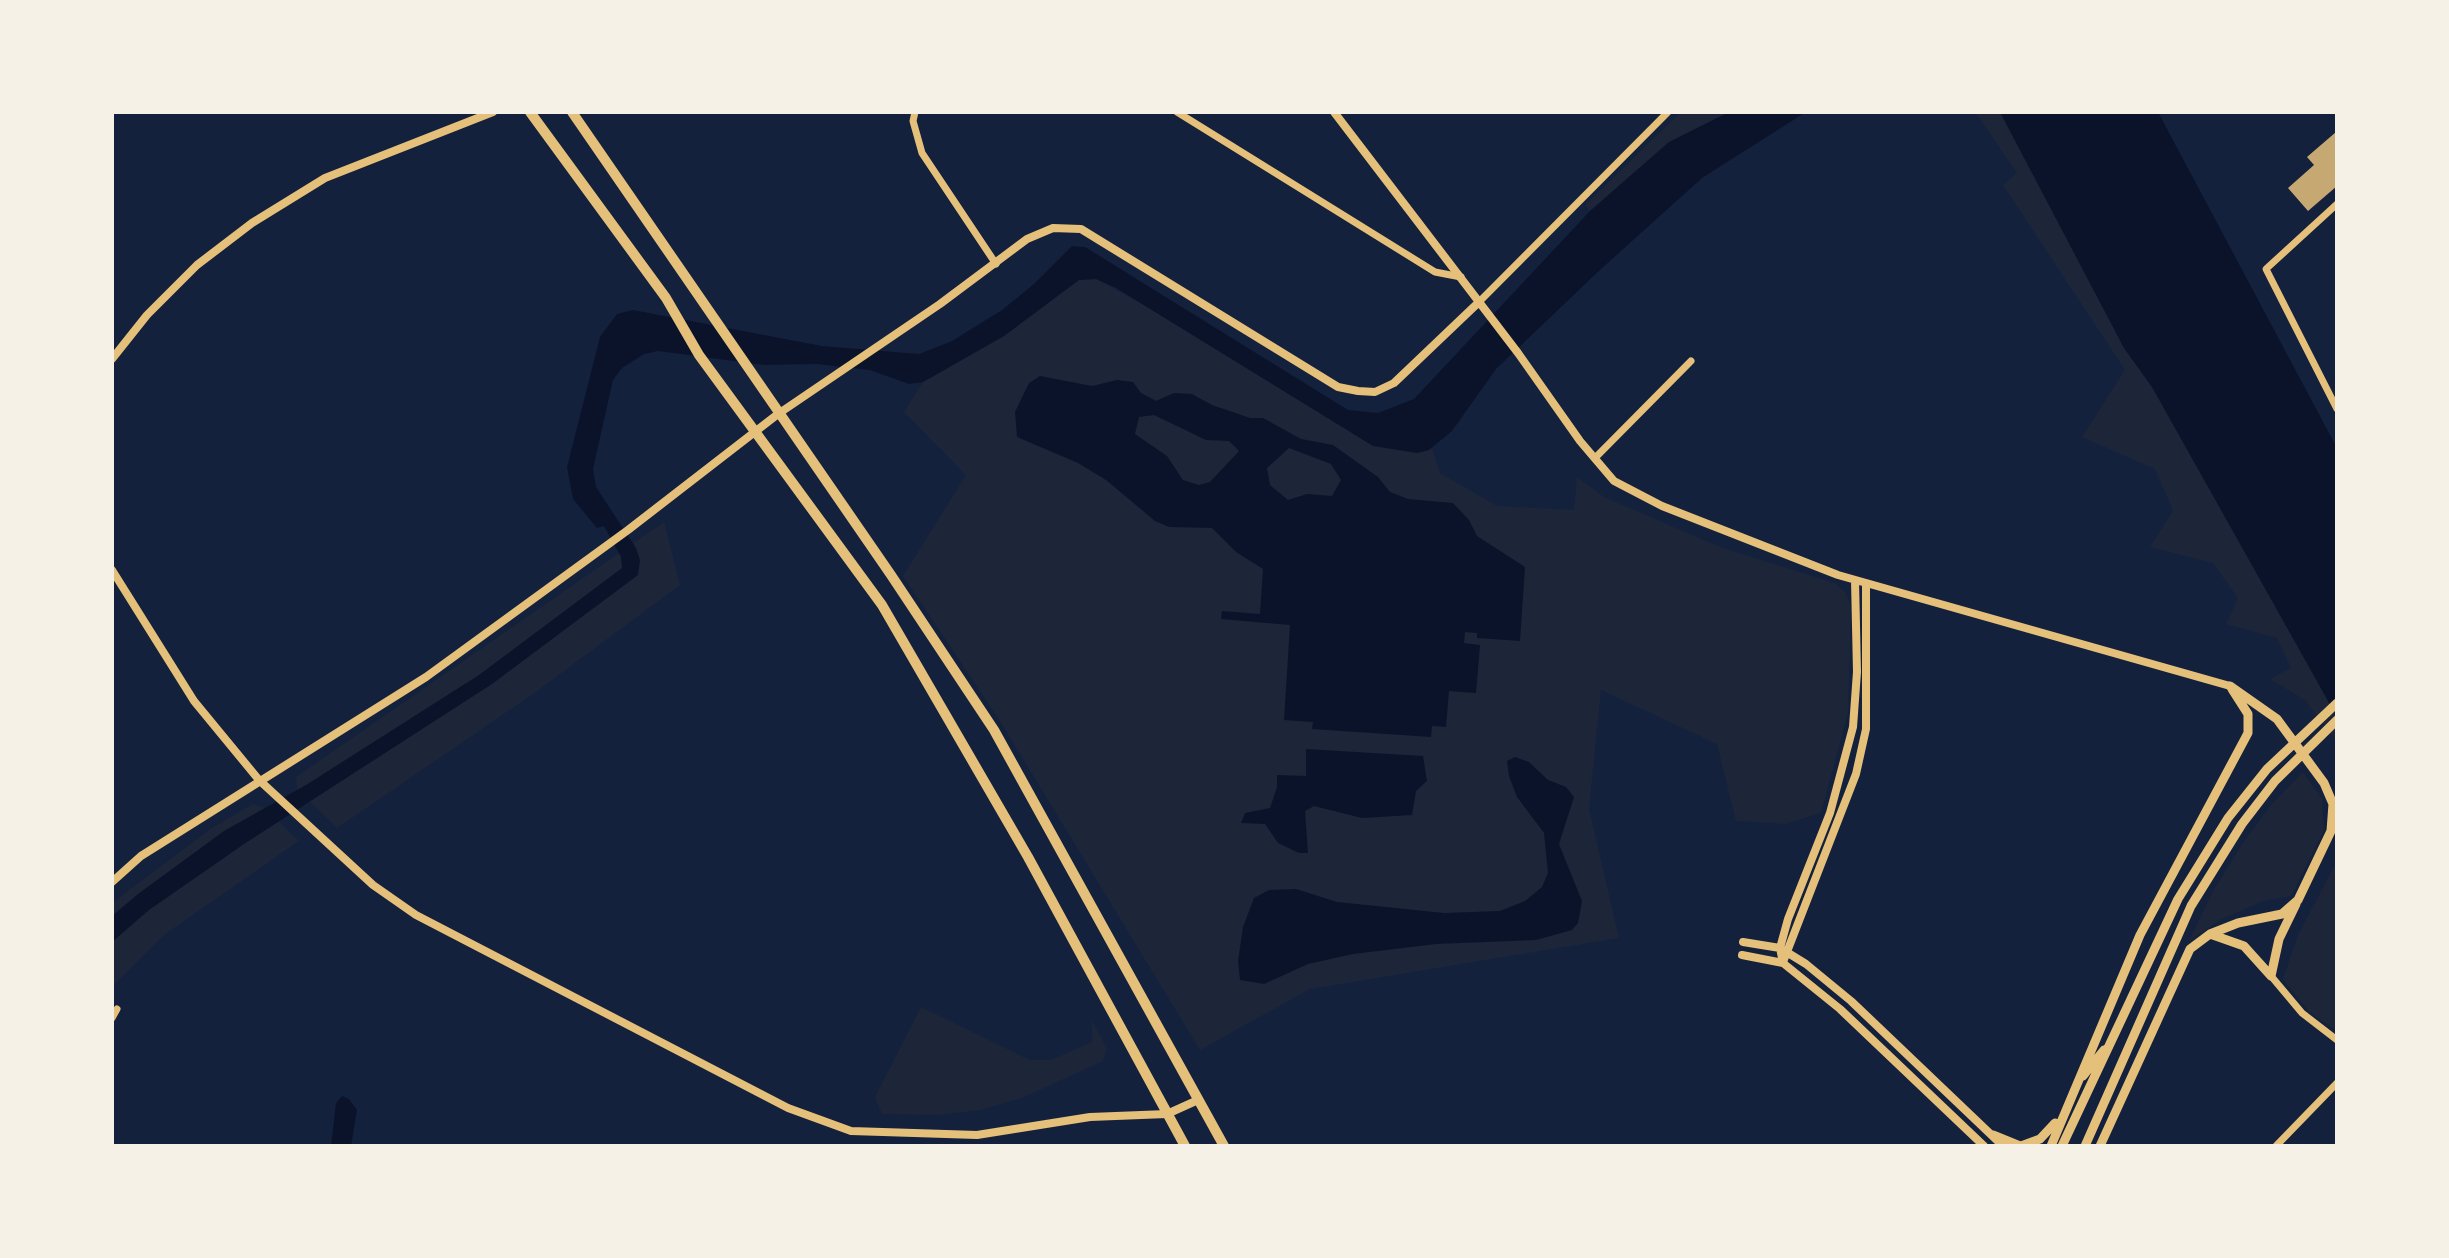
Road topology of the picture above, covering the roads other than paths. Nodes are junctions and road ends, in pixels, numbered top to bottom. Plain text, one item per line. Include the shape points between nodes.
1 (493, 112) edge
2 (530, 112) edge
3 (572, 112) edge
4 (915, 112) edge
5 (1177, 112) edge
6 (1334, 112) edge
7 (1668, 112) edge
8 (2337, 204) edge
9 (996, 264) junction
10 (1461, 277) junction
11 (1479, 302) junction
12 (112, 359) edge
13 (1691, 361) dead end
14 (2337, 409) edge
15 (778, 414) junction
16 (755, 431) junction
17 (1595, 458) junction
18 (112, 570) edge
19 (1855, 580) junction
20 (1866, 583) junction
21 (2230, 686) junction
22 (2337, 703) edge
23 (2337, 720) edge
24 (259, 780) junction
25 (112, 882) edge
26 (2298, 900) junction
27 (2210, 934) junction
28 (1743, 942) dead end
29 (1785, 950) junction
30 (1742, 955) dead end
31 (1783, 963) junction
32 (2271, 976) junction
33 (117, 1009) dead end
34 (112, 1018) edge
35 (2114, 1038) junction
36 (2337, 1040) edge
37 (2337, 1083) edge
38 (2076, 1084) junction
39 (1198, 1100) junction
40 (1167, 1114) junction
41 (1993, 1135) junction
42 (1185, 1146) edge
43 (1224, 1146) edge
44 (1984, 1146) edge
45 (2003, 1146) edge
46 (2020, 1146) edge
47 (2051, 1146) edge
48 (2062, 1146) edge
49 (2085, 1146) edge
50 (2100, 1146) edge
51 (2276, 1146) edge

1 - 12 street via 325,178 252,223 197,265
2 - 16 main road
3 - 15 main road
4 - 9 street via 922,153
5 - 10 street via 1435,272
6 - 10 street
7 - 11 street
8 - 14 street via 2266,269
9 - 11 street via 1045,231 1081,229 1338,387 1358,391 1375,392 1394,383
9 - 15 street
10 - 11 street
11 - 17 street
13 - 17 street
15 - 16 street
15 - 39 main road via 994,730
16 - 24 street via 426,677
16 - 40 main road via 882,605 1028,857
17 - 19 street via 1614,481 1662,506
18 - 24 street via 194,701
19 - 20 street
19 - 29 street via 1853,727 1830,813 1788,919
20 - 21 street
20 - 29 street via 1866,729 1856,774
21 - 26 main road via 2277,719 2324,783 2333,804 2331,831
21 - 38 main road via 2248,714 2248,733 2140,935
22 - 35 main road via 2267,769 2228,818 2178,899
23 - 49 main road via 2275,781 2191,906
24 - 25 street via 141,856
24 - 40 street via 373,885 416,915 788,1108 851,1131 977,1135 1090,1117
26 - 27 main road via 2282,914
26 - 32 main road via 2279,939
27 - 32 main road via 2244,946
27 - 50 main road via 2190,949
28 - 29 street
29 - 31 street
29 - 41 street via 1851,1001
30 - 31 street
31 - 44 street via 1840,1009
32 - 36 street via 2302,1013
33 - 34 street
35 - 38 main road
35 - 48 main road
37 - 51 street
38 - 46 main road via 2052,1130
38 - 47 main road
39 - 40 street
39 - 43 main road
40 - 42 main road
41 - 45 street
41 - 46 main road

